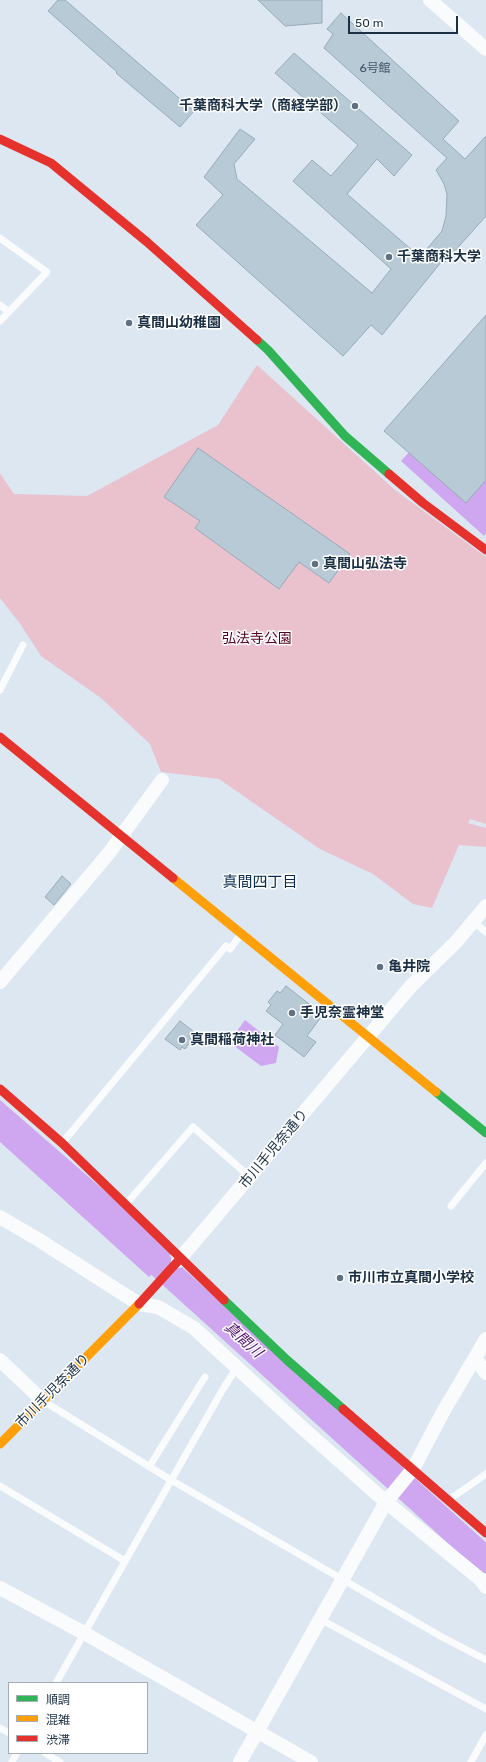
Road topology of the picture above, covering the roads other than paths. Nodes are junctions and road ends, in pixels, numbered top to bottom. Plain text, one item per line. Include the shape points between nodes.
1 (430, 0) edge
2 (486, 49) edge
3 (0, 139) edge
4 (0, 238) edge
5 (0, 305) edge
6 (9, 312) junction
7 (0, 321) edge
8 (486, 550) edge
9 (23, 645) dead end
10 (0, 690) edge
11 (0, 737) edge
12 (162, 780) dead end
13 (121, 836) junction
14 (486, 906) edge
15 (473, 921) junction
16 (486, 932) edge
17 (243, 933) junction
18 (0, 982) edge
19 (369, 1036) junction
20 (0, 1089) edge
21 (486, 1133) edge
22 (62, 1143) junction
23 (486, 1163) edge
24 (250, 1177) junction
25 (126, 1204) junction
26 (451, 1206) dead end
27 (0, 1217) edge
28 (180, 1259) junction
29 (139, 1304) junction
30 (486, 1339) edge
31 (475, 1358) junction
32 (0, 1360) edge
33 (237, 1367) junction
34 (486, 1373) edge
35 (206, 1377) dead end
36 (43, 1401) junction
37 (0, 1444) edge
38 (149, 1467) junction
39 (413, 1469) junction
40 (486, 1474) edge
41 (171, 1480) junction
42 (0, 1486) edge
43 (448, 1500) junction
44 (386, 1502) junction
45 (486, 1533) edge
46 (125, 1561) junction
47 (343, 1580) junction
48 (486, 1586) edge
49 (0, 1588) edge
50 (320, 1620) junction
51 (84, 1633) junction
52 (486, 1660) edge
53 (57, 1682) edge
54 (486, 1709) edge
55 (257, 1731) junction
56 (486, 1735) edge
57 (47, 1754) edge
58 (60, 1762) edge
59 (240, 1762) edge
60 (311, 1762) edge
61 (471, 1762) edge

1 - 2 street
3 - 8 street via 50,163 146,242 268,350 345,436 422,503
4 - 6 lane via 47,272
5 - 6 lane
6 - 7 lane
9 - 10 lane
11 - 13 street
12 - 13 street
13 - 17 street
13 - 18 street
14 - 15 street, 市川手児奈通り
15 - 16 lane
15 - 19 street, 市川手児奈通り via 456,942 411,986
17 - 19 street
17 - 22 lane via 230,950 226,946
19 - 21 street
19 - 24 street, 市川手児奈通り
20 - 22 street
22 - 25 street
23 - 26 lane
24 - 25 lane via 193,1127
24 - 28 street, 市川手児奈通り
25 - 28 street
27 - 29 street
28 - 29 street, 市川手児奈通り
28 - 39 street via 287,1360
29 - 33 street via 158,1307 194,1328
29 - 36 street, 市川手児奈通り
30 - 31 street
31 - 34 street
31 - 39 street
32 - 36 street
33 - 41 lane
33 - 44 street
35 - 38 lane
36 - 37 street, 市川手児奈通り
36 - 38 lane
38 - 41 lane
39 - 43 street
39 - 44 street
40 - 43 lane
41 - 46 lane
41 - 47 lane
42 - 46 lane
43 - 45 street
44 - 47 street
44 - 48 street
46 - 51 lane
47 - 50 street
47 - 52 lane
49 - 51 street
50 - 54 lane
50 - 55 street
51 - 53 lane
51 - 55 street
55 - 59 street
55 - 60 street
56 - 61 lane
57 - 58 lane

